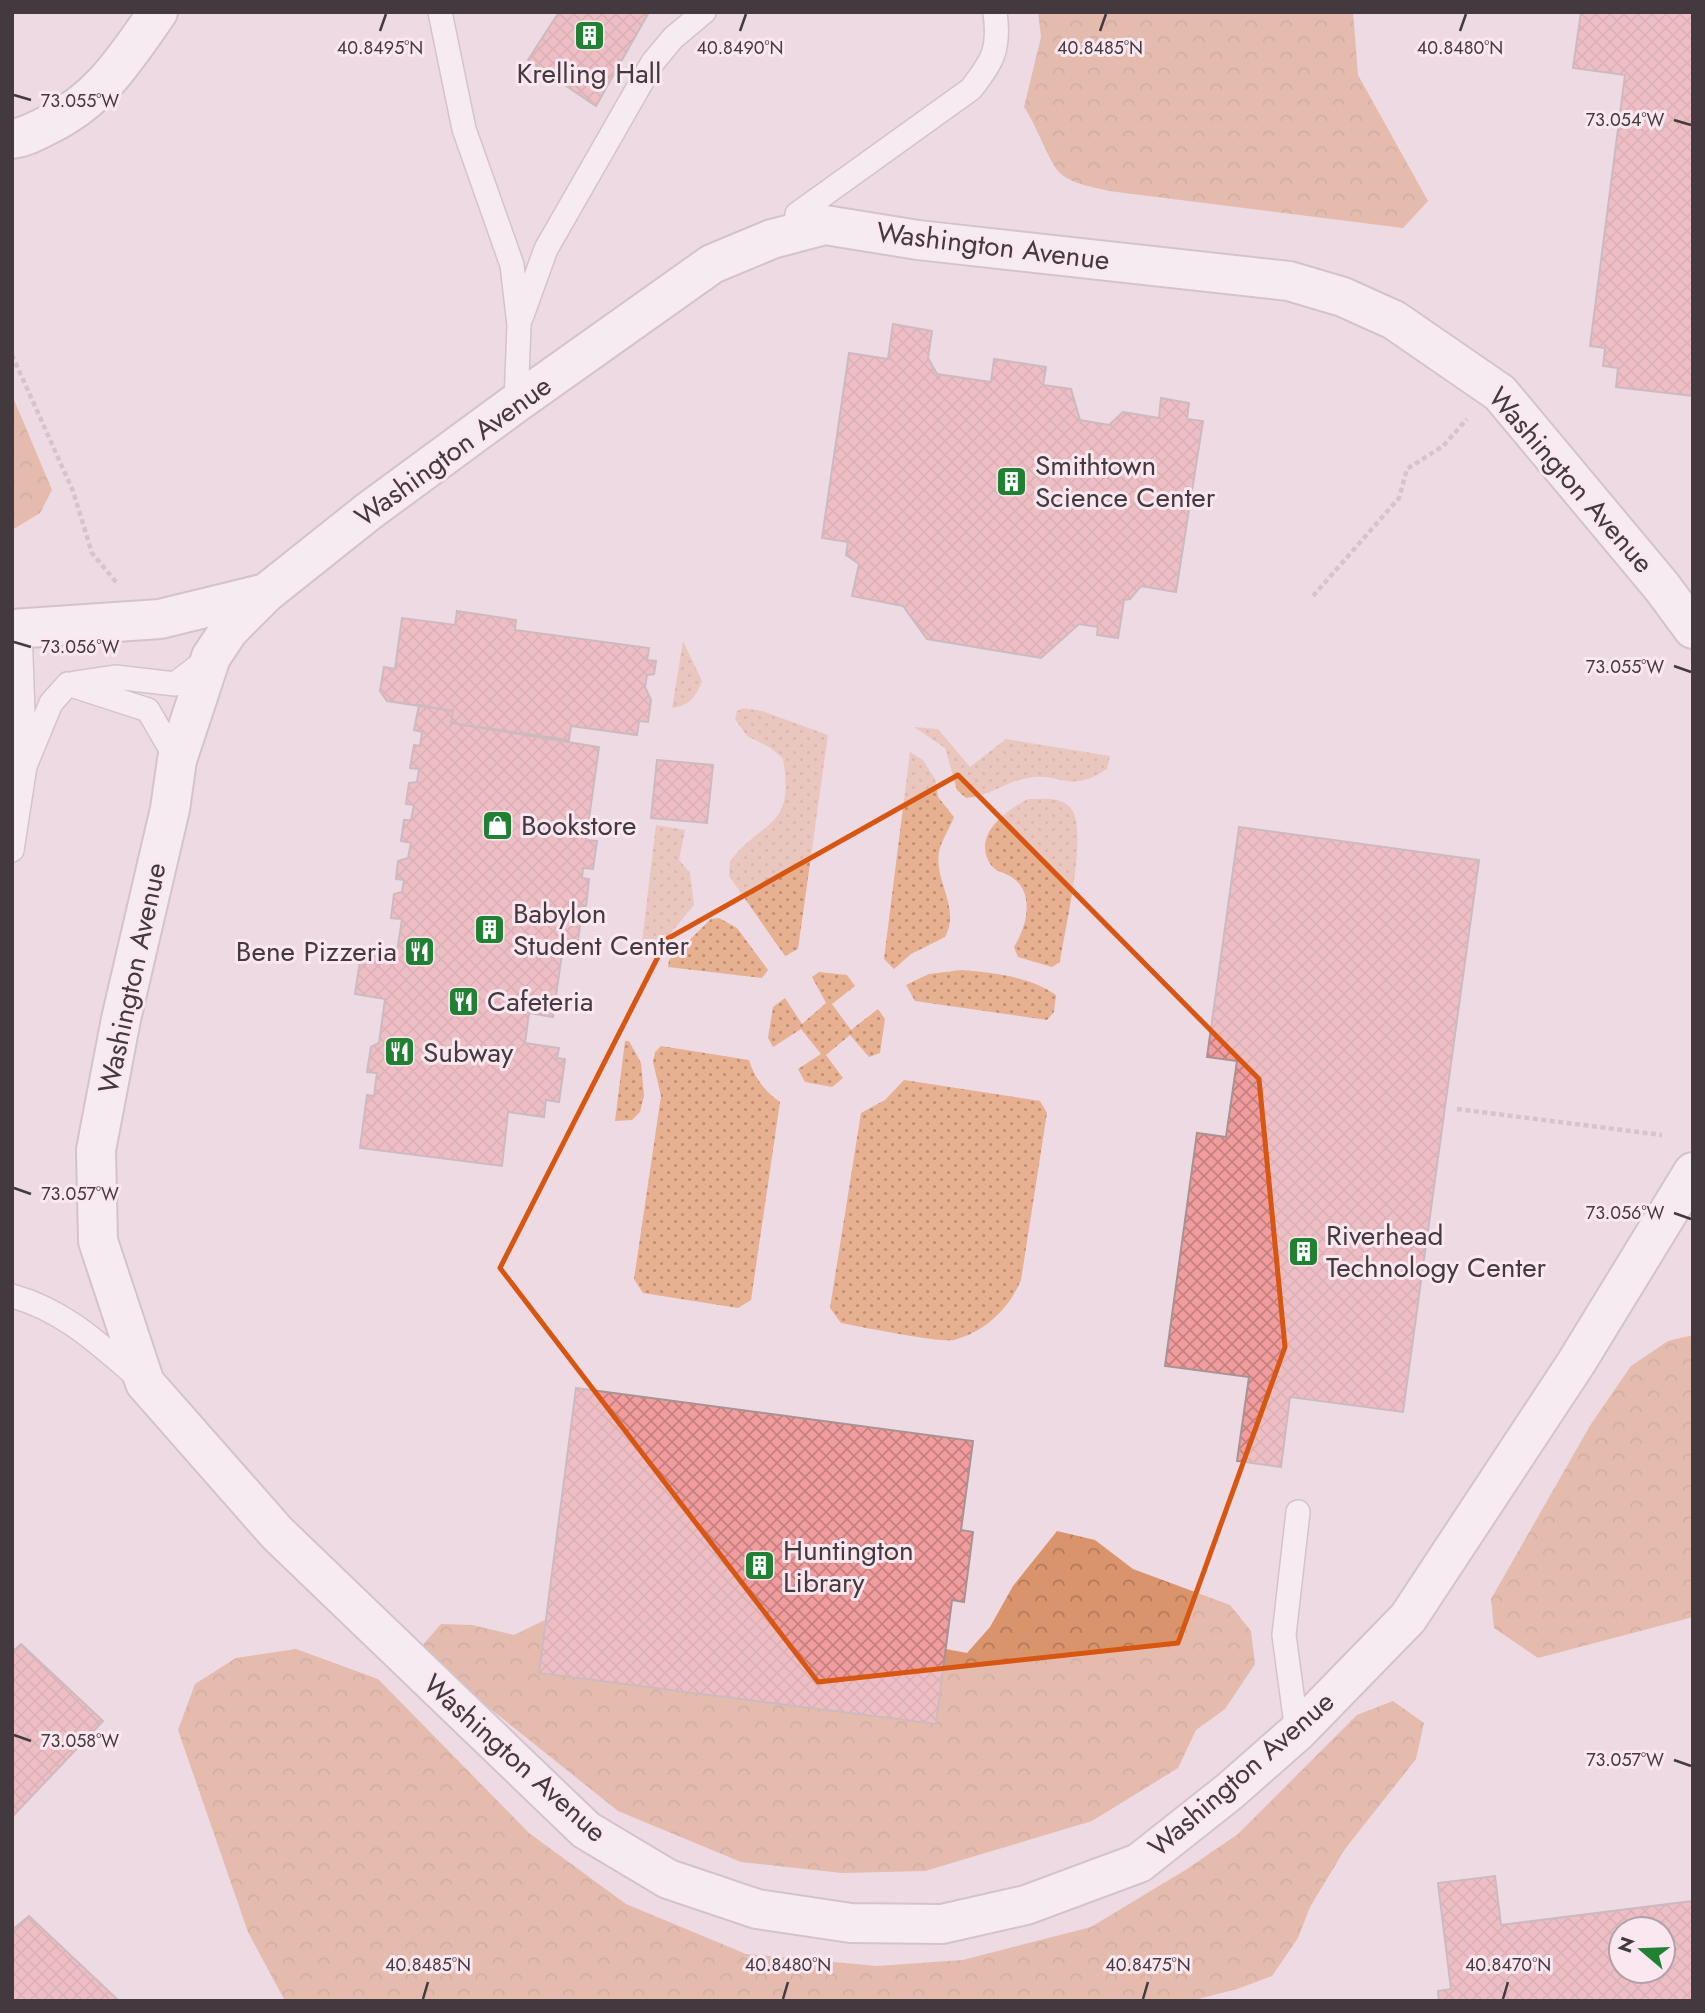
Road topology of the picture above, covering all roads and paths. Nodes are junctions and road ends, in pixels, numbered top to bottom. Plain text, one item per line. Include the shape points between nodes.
1 (158, 12) edge
2 (440, 12) edge
3 (704, 12) edge
4 (995, 12) edge
5 (12, 139) edge
6 (795, 232) junction
7 (519, 325) junction
8 (12, 355) edge
9 (516, 403) junction
10 (1474, 411) dead end
11 (122, 586) dead end
12 (266, 593) junction
13 (1312, 596) dead end
14 (1693, 629) edge
15 (16, 630) edge
16 (211, 656) junction
17 (68, 684) junction
18 (177, 760) junction
19 (25, 766) junction
20 (12, 850) edge
21 (1457, 1109) dead end
22 (1662, 1135) dead end
23 (1693, 1172) edge
24 (12, 1296) edge
25 (145, 1383) junction
26 (1298, 1512) dead end
27 (1297, 1732) junction

1 - 5 street via 116,72 77,111
2 - 7 lane via 464,129 512,265
3 - 7 lane via 653,62 546,248
4 - 6 lane via 999,39 989,66 971,89 797,214
6 - 9 street, Washington Avenue via 712,264
6 - 14 street, Washington Avenue via 829,225 918,240 1289,281 1343,297 1394,320 1500,393
7 - 9 lane
8 - 11 path via 73,491 92,553
9 - 12 street, Washington Avenue
10 - 13 path via 1443,446 1407,469 1399,498
12 - 15 street, Washington Avenue via 160,619
12 - 16 street, Washington Avenue via 229,630
15 - 19 lane, Washington Avenue
16 - 17 lane via 175,684 115,677
16 - 18 street, Washington Avenue
17 - 18 lane via 148,710
17 - 19 lane via 51,703
18 - 25 street, Washington Avenue via 96,1150 98,1241
19 - 20 lane, Washington Avenue
21 - 22 path
23 - 27 street, Washington Avenue via 1576,1363 1408,1618
24 - 25 lane, Washington Avenue via 39,1303 76,1325
25 - 27 street, Washington Avenue via 277,1533 586,1830 668,1879 757,1909 851,1923 942,1923 1026,1905 1139,1863
26 - 27 lane via 1284,1635

